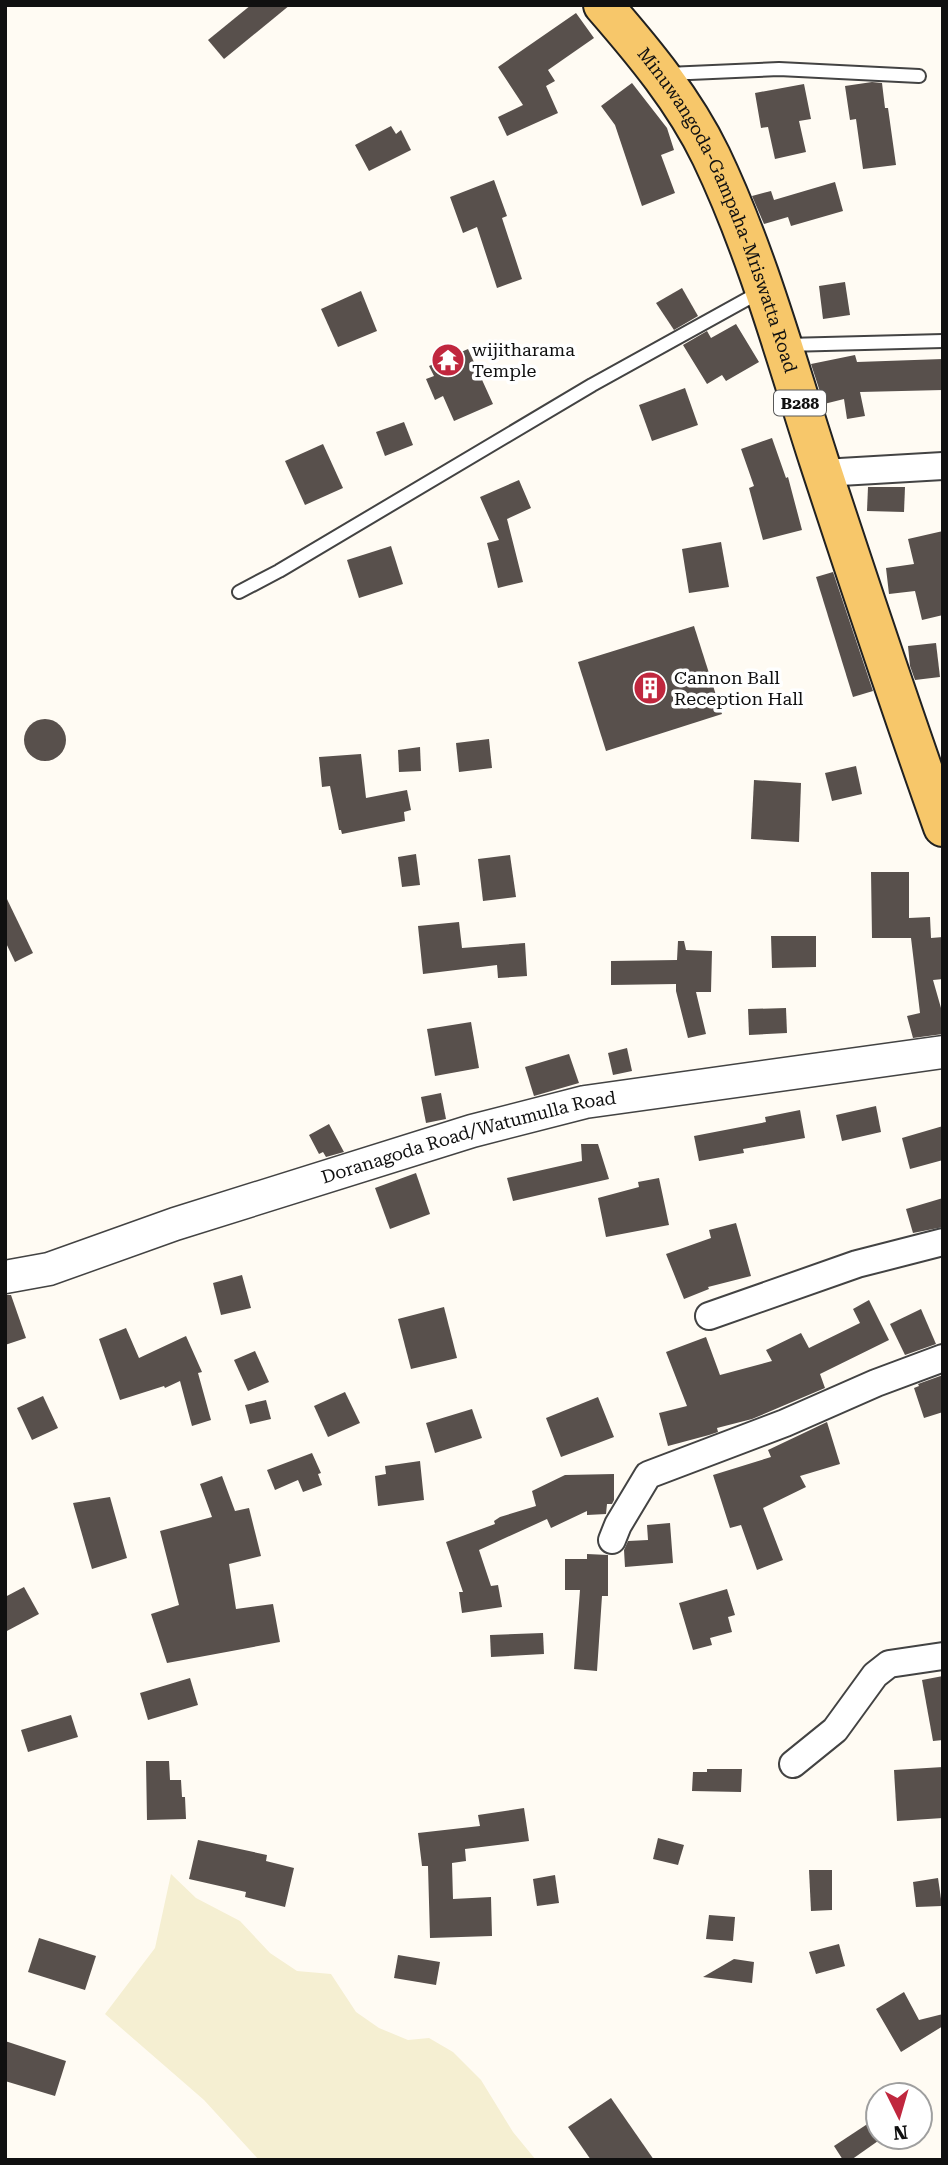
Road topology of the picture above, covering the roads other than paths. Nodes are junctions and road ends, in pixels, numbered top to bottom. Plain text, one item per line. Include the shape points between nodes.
1 (603, 5) edge
2 (659, 74) junction
3 (919, 76) dead end
4 (764, 290) junction
5 (943, 341) edge
6 (782, 345) junction
7 (943, 466) edge
8 (823, 473) junction
9 (239, 592) dead end
10 (943, 827) edge
11 (943, 1052) edge
12 (943, 1242) edge
13 (5, 1277) edge
14 (709, 1316) dead end
15 (943, 1358) edge
16 (612, 1540) dead end
17 (943, 1656) edge
18 (793, 1764) dead end

1 - 2 main road, Minuwangoda-Gampaha-Mriswatta Road / B288
2 - 3 lane via 779,69
2 - 4 main road, Minuwangoda-Gampaha-Mriswatta Road / B288 via 710,155
4 - 6 main road, Minuwangoda-Gampaha-Mriswatta Road / B288
4 - 9 lane
5 - 6 lane
6 - 8 main road, Minuwangoda-Gampaha-Mriswatta Road / B288
7 - 8 street
8 - 10 main road, Minuwangoda-Gampaha-Mriswatta Road / B288
11 - 13 street, Doranagoda Road/Watumulla Road via 584,1102 434,1142 49,1269
12 - 14 street via 857,1264
15 - 16 street via 648,1475
17 - 18 street via 889,1664 875,1675 835,1730

